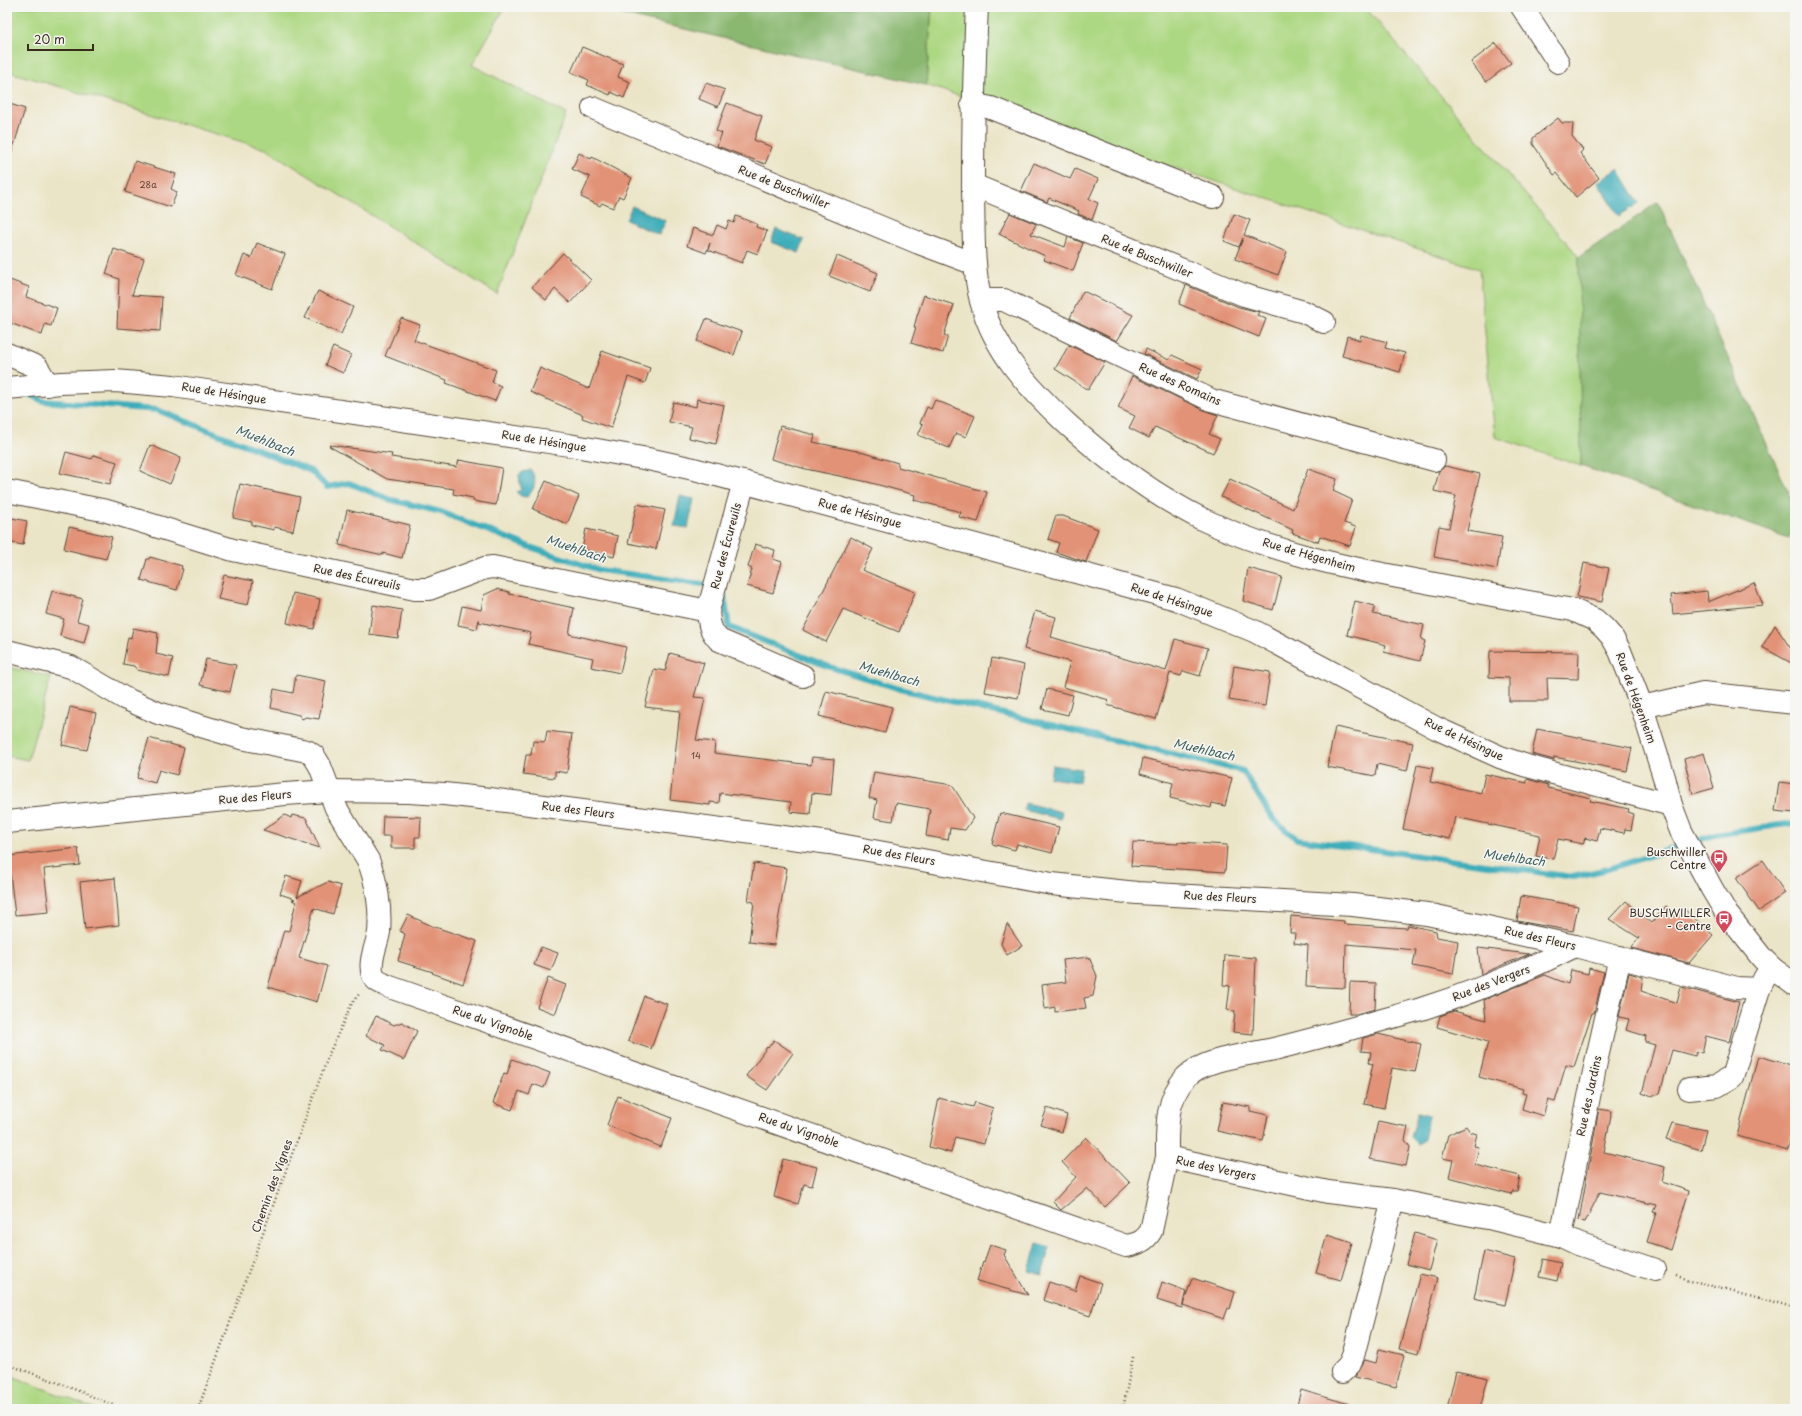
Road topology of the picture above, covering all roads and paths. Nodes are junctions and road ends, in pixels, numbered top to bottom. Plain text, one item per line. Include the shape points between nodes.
1 (977, 7) edge
2 (1522, 7) edge
3 (1558, 62) dead end
4 (972, 104) junction
5 (593, 108) dead end
6 (973, 185) junction
7 (1213, 197) dead end
8 (976, 264) junction
9 (981, 300) junction
10 (1324, 322) dead end
11 (7, 354) edge
12 (43, 385) junction
13 (7, 388) edge
14 (1434, 460) dead end
15 (744, 482) junction
16 (7, 491) edge
17 (710, 606) junction
18 (7, 651) edge
19 (803, 676) dead end
20 (1795, 703) edge
21 (1642, 707) junction
22 (329, 791) junction
23 (1671, 805) junction
24 (7, 822) edge
25 (1575, 946) junction
26 (1620, 957) junction
27 (1773, 969) junction
28 (373, 976) junction
29 (1795, 985) edge
30 (1759, 989) junction
31 (1689, 1089) dead end
32 (1167, 1157) junction
33 (1393, 1200) junction
34 (1561, 1236) junction
35 (1655, 1270) joint
36 (1795, 1309) edge
37 (1133, 1357) dead end
38 (7, 1364) edge
39 (1342, 1372) dead end
40 (123, 1409) edge
41 (198, 1409) edge
42 (1123, 1409) edge

1 - 4 street
2 - 3 street
4 - 6 street
4 - 7 street via 991,108
5 - 8 street, Rue de Buschwiller via 919,243
6 - 8 street, Rue de Hégenheim
6 - 10 street, Rue de Buschwiller via 1244,295 1304,312
8 - 9 street, Rue de Hégenheim
9 - 14 street, Rue des Romains via 1004,300 1211,400
9 - 21 street, Rue de Hégenheim via 996,338 1020,375 1034,391 1102,455 1168,501 1235,533 1304,556 1376,573 1573,610 1595,620 1612,637
11 - 12 street via 37,367
12 - 13 street, Rue de Hésingue
12 - 15 street, Rue de Hésingue via 115,381 173,386 648,458
15 - 17 street, Rue des Écureuils
15 - 23 street, Rue de Hésingue via 1176,599 1254,631 1436,728 1500,757
16 - 17 street, Rue des Écureuils via 107,511 233,550 415,589 430,589 493,567
17 - 19 street, Rue des Écureuils via 709,624 712,634 719,640
18 - 22 street via 71,667 124,698 158,713 241,738 307,751 314,756 320,766
20 - 21 street via 1703,693
21 - 23 street, Rue de Hégenheim
22 - 24 street, Rue des Fleurs
22 - 25 street, Rue des Fleurs via 444,794 654,820 830,843 1085,889 1345,904 1427,914
22 - 28 street via 336,808 368,860 374,879 379,919
23 - 27 street, Rue de Hégenheim via 1681,831 1727,914
25 - 26 street, Rue des Fleurs
25 - 32 street, Rue des Vergers via 1519,972 1421,1008 1202,1066 1187,1077 1173,1098 1167,1121
26 - 30 street, Rue des Fleurs via 1737,988
26 - 34 street, Rue des Jardins
27 - 29 street, Rue de Hégenheim
27 - 30 street
28 - 32 street, Rue du Vignoble via 387,986 1126,1246 1136,1245 1146,1239 1151,1231
28 - 41 path, Chemin des Vignes via 352,1003 329,1054
30 - 31 street via 1732,1077 1718,1086
32 - 33 street, Rue des Vergers via 1328,1192
33 - 34 street, Rue des Vergers via 1493,1219
33 - 39 street via 1353,1356
34 - 35 street, Rue des Vergers
35 - 36 path
37 - 42 path
38 - 40 path

